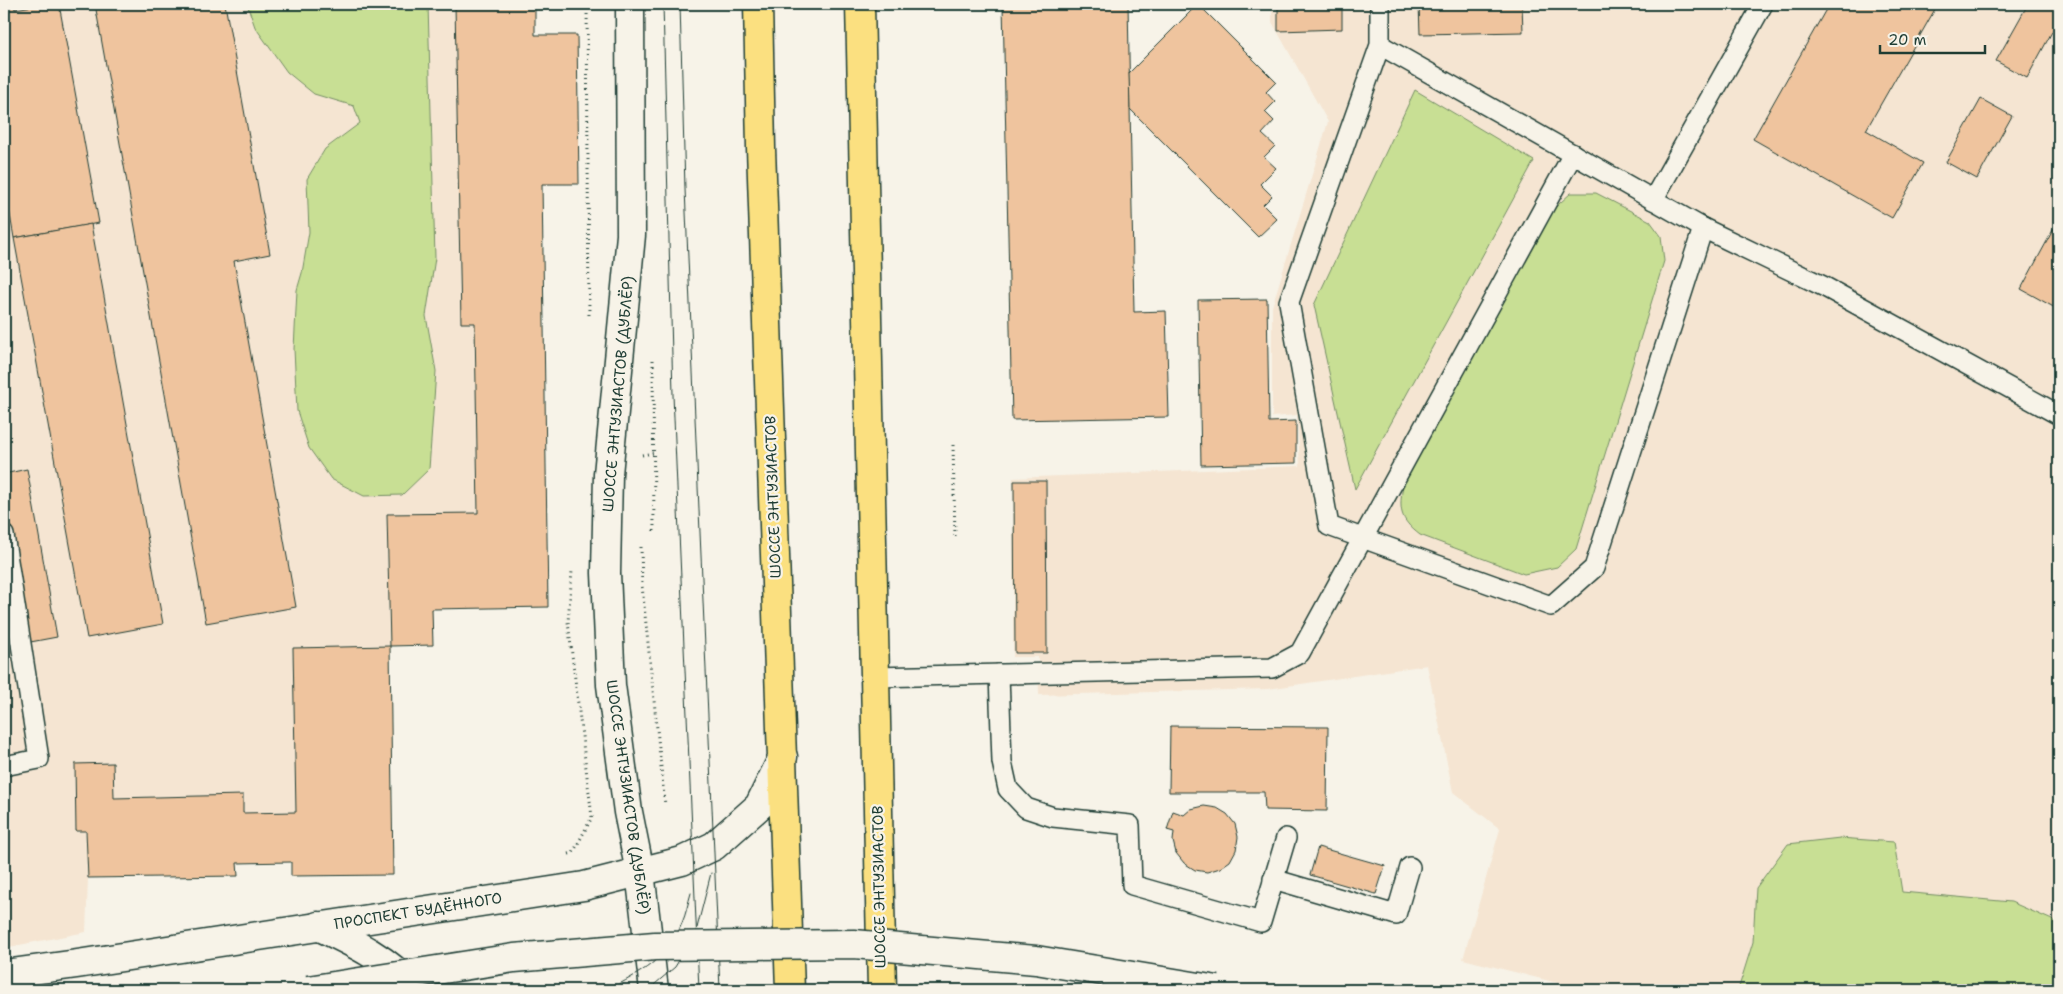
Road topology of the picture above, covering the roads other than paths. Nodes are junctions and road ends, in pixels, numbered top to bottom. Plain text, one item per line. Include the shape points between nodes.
1 (630, 4) edge
2 (758, 4) edge
3 (860, 4) edge
4 (1380, 4) edge
5 (1763, 4) edge
6 (1380, 45) junction
7 (1573, 154) junction
8 (1653, 200) junction
9 (1703, 228) junction
10 (2059, 415) edge
11 (4, 535) edge
12 (1363, 538) junction
13 (999, 674) junction
14 (874, 678) junction
15 (783, 757) junction
16 (4, 766) edge
17 (1286, 838) dead end
18 (1410, 867) dead end
19 (640, 872) junction
20 (1274, 879) junction
21 (318, 926) junction
22 (4, 974) edge
23 (308, 990) edge
24 (415, 990) edge
25 (654, 990) edge
26 (790, 990) edge
27 (882, 990) edge
28 (1217, 990) edge

1 - 19 main road, ШОССЕ ЭНТУЗИАСТОВ (ДУБЛЁР) via 631,235 608,474 606,573 611,685 628,812
2 - 15 main road, ШОССЕ ЭНТУЗИАСТОВ
3 - 14 main road, ШОССЕ ЭНТУЗИАСТОВ
4 - 6 lane
5 - 8 lane
6 - 7 lane
6 - 12 lane via 1289,302 1329,526
7 - 8 lane
7 - 12 lane
8 - 9 lane
9 - 10 lane via 1825,287
9 - 12 lane via 1594,568 1551,606
11 - 16 lane via 39,759
12 - 13 lane via 1300,653 1272,668
13 - 14 lane
13 - 20 lane via 1002,762 1008,789 1026,808 1053,817 1130,825 1132,885 1252,920 1261,922
14 - 27 main road, ШОССЕ ЭНТУЗИАСТОВ
15 - 19 main road, ПРОСПЕКТ БУДЁННОГО via 759,806 714,846 682,861
15 - 26 main road, ШОССЕ ЭНТУЗИАСТОВ
17 - 20 lane
18 - 20 lane via 1396,915
19 - 21 main road, ПРОСПЕКТ БУДЁННОГО via 584,886
19 - 25 main road, ШОССЕ ЭНТУЗИАСТОВ (ДУБЛЁР)
21 - 22 main road, ПРОСПЕКТ БУДЁННОГО
21 - 24 main road via 365,948 402,975
23 - 28 main road, bridge via 514,958 655,946 854,944 1036,960

